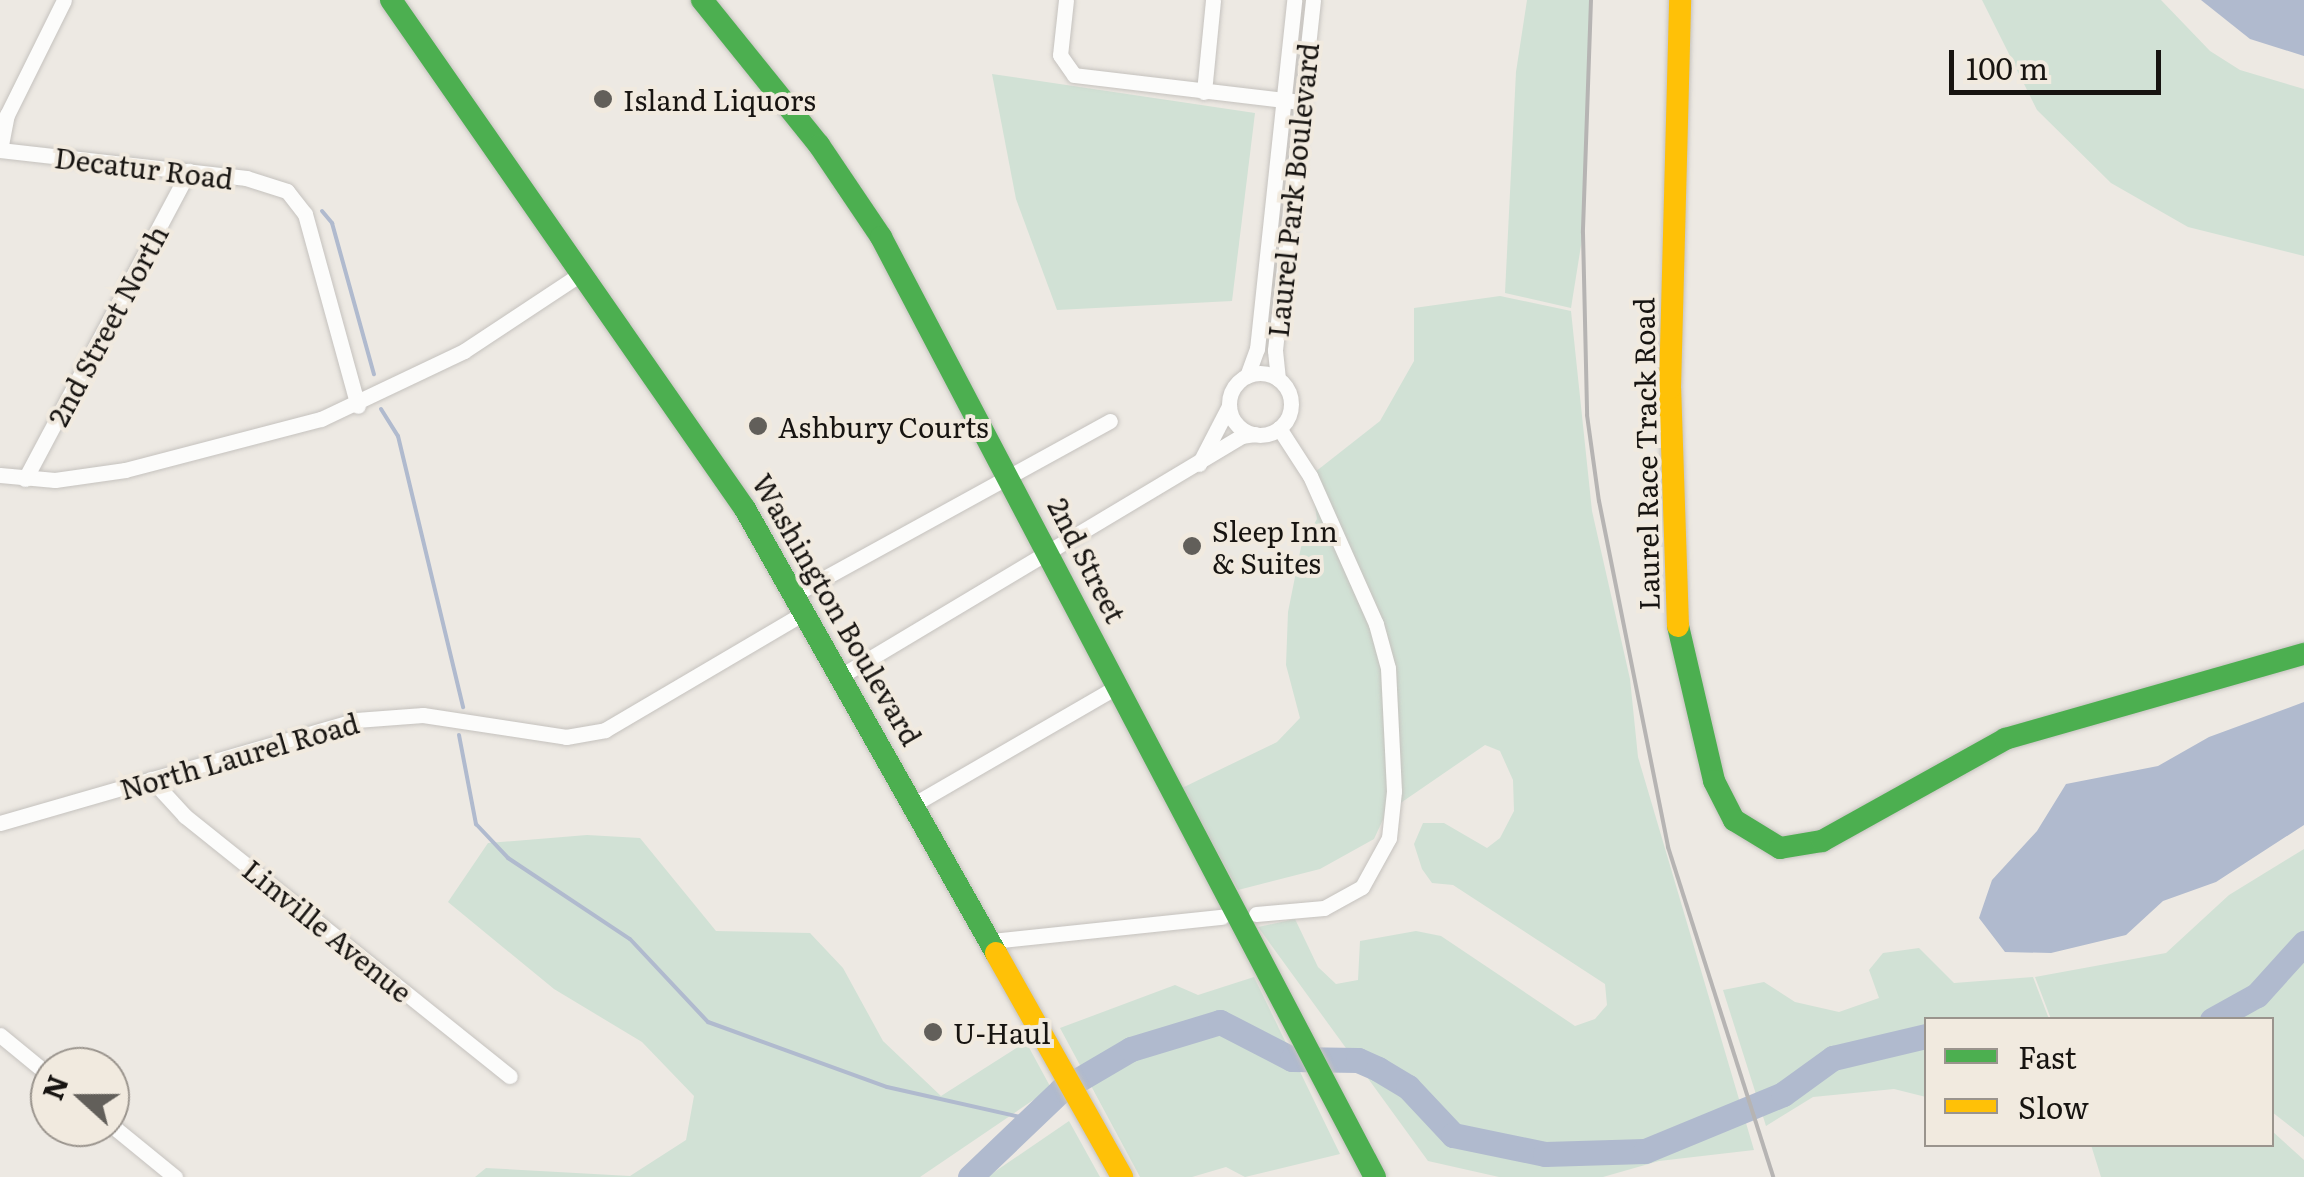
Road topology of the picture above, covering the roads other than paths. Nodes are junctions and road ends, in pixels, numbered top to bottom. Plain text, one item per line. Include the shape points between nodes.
1 (64, 0) edge
2 (391, 0) edge
3 (702, 0) edge
4 (1066, 0) edge
5 (1214, 0) edge
6 (1294, 0) edge
7 (1314, 0) edge
8 (1680, 0) edge
9 (1204, 92) junction
10 (1283, 100) junction
11 (1302, 102) junction
12 (0, 150) edge
13 (189, 171) junction
14 (582, 273) junction
15 (1246, 376) junction
16 (1278, 379) junction
17 (358, 406) junction
18 (1229, 406) junction
19 (1110, 421) dead end
20 (1279, 428) junction
21 (1255, 434) junction
22 (1199, 464) junction
23 (0, 475) edge
24 (1011, 476) junction
25 (25, 479) junction
26 (1050, 552) junction
27 (802, 602) junction
28 (2304, 654) edge
29 (844, 674) junction
30 (1118, 686) junction
31 (152, 779) junction
32 (916, 803) junction
33 (0, 823) edge
34 (1256, 914) dead end
35 (1222, 918) dead end
36 (992, 941) junction
37 (0, 1035) edge
38 (30, 1060) edge
39 (510, 1076) dead end
40 (130, 1140) edge
41 (1371, 1168) edge
42 (175, 1177) edge
43 (1122, 1177) edge

1 - 12 street via 7,114
2 - 14 main road, Washington Boulevard
3 - 24 main road, 2nd Street via 851,190
4 - 9 street via 1060,55 1074,75
5 - 9 street
6 - 10 street, Laurel Park Boulevard
7 - 11 street, Laurel Park Boulevard
8 - 28 main road, Laurel Race Track Road via 1670,388 1676,615 1714,781 1734,820 1780,848 1822,841 2005,739
9 - 10 street
10 - 11 street
10 - 15 street, Laurel Park Boulevard via 1257,349
11 - 16 street, Laurel Park Boulevard via 1275,350
12 - 13 street, Decatur Road
13 - 17 street, Decatur Road via 287,190 305,214
13 - 25 street, 2nd Street North
14 - 17 street via 464,351
14 - 27 main road, Washington Boulevard via 666,387
15 - 16 street, Laurel Park Boulevard
15 - 18 street, Laurel Park Boulevard via 1234,387
16 - 20 street, Laurel Park Boulevard via 1291,406
17 - 25 street via 186,458 56,480
18 - 21 street via 1237,424
18 - 22 street, Laurel Park Boulevard
19 - 24 street, North Laurel Road
20 - 21 street
20 - 34 street via 1310,476 1376,624 1388,668 1394,791 1388,838 1362,887 1324,908
21 - 22 street via 1240,436
22 - 26 street
23 - 25 street
24 - 26 main road, 2nd Street
24 - 27 street, North Laurel Road
26 - 29 street
26 - 30 main road, 2nd Street
27 - 29 main road, Washington Boulevard
27 - 31 street, North Laurel Road via 605,730 566,737 439,716 388,716 324,727
29 - 32 main road, Washington Boulevard
30 - 32 street
30 - 41 main road, 2nd Street
31 - 33 street, North Laurel Road
31 - 39 street, Linville Avenue via 185,816
32 - 36 main road, Washington Boulevard
35 - 36 street
36 - 43 main road, Washington Boulevard
37 - 38 street
40 - 42 street

